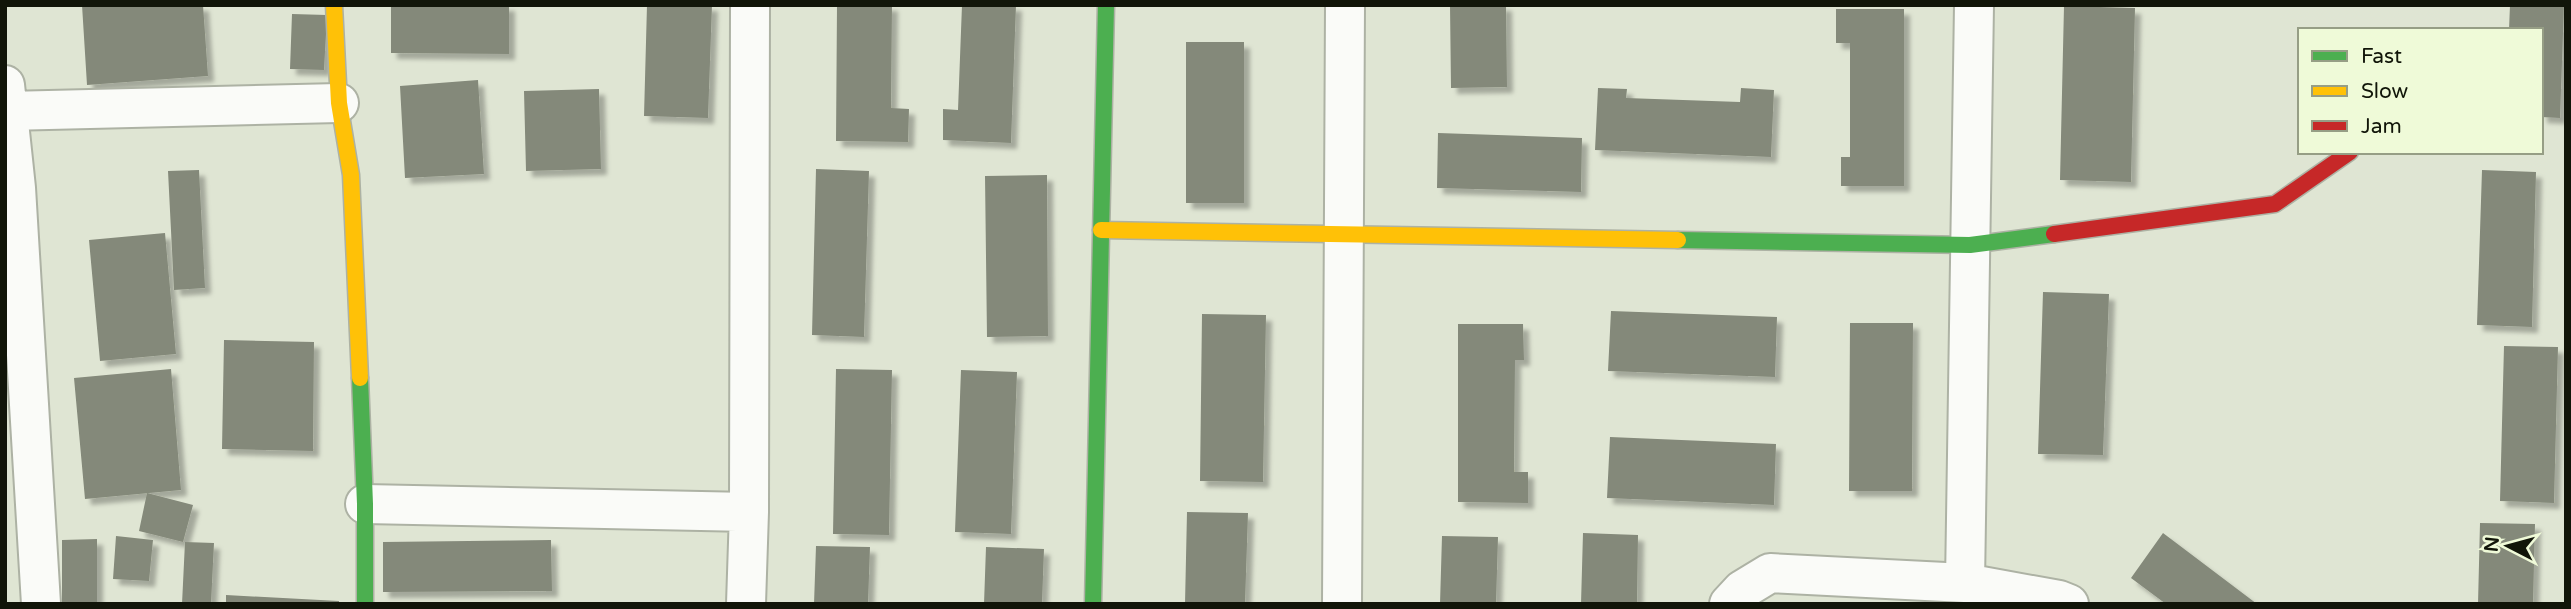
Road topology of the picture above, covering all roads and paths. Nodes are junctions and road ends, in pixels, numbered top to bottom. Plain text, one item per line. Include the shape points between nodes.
1 (334, 5) edge
2 (750, 5) edge
3 (1106, 5) edge
4 (1345, 5) edge
5 (1974, 5) edge
6 (6, 98) edge
7 (339, 103) junction
8 (2347, 154) edge
9 (11, 193) edge
10 (1101, 230) junction
11 (1344, 234) junction
12 (1970, 245) junction
13 (365, 504) junction
14 (750, 512) junction
15 (1965, 583) junction
16 (41, 604) edge
17 (365, 604) edge
18 (746, 604) edge
19 (1093, 604) edge
20 (1342, 604) edge
21 (1729, 604) edge
22 (2068, 604) edge

1 - 7 street
2 - 14 street
3 - 10 street
4 - 11 street
5 - 12 street
6 - 7 street
6 - 9 street
7 - 13 street via 351,175
8 - 12 street via 2275,204
9 - 16 street
10 - 11 street
10 - 19 street
11 - 12 street
11 - 20 street
12 - 15 street
13 - 14 street
13 - 17 street
14 - 18 street
15 - 21 street via 1770,573
15 - 22 street

